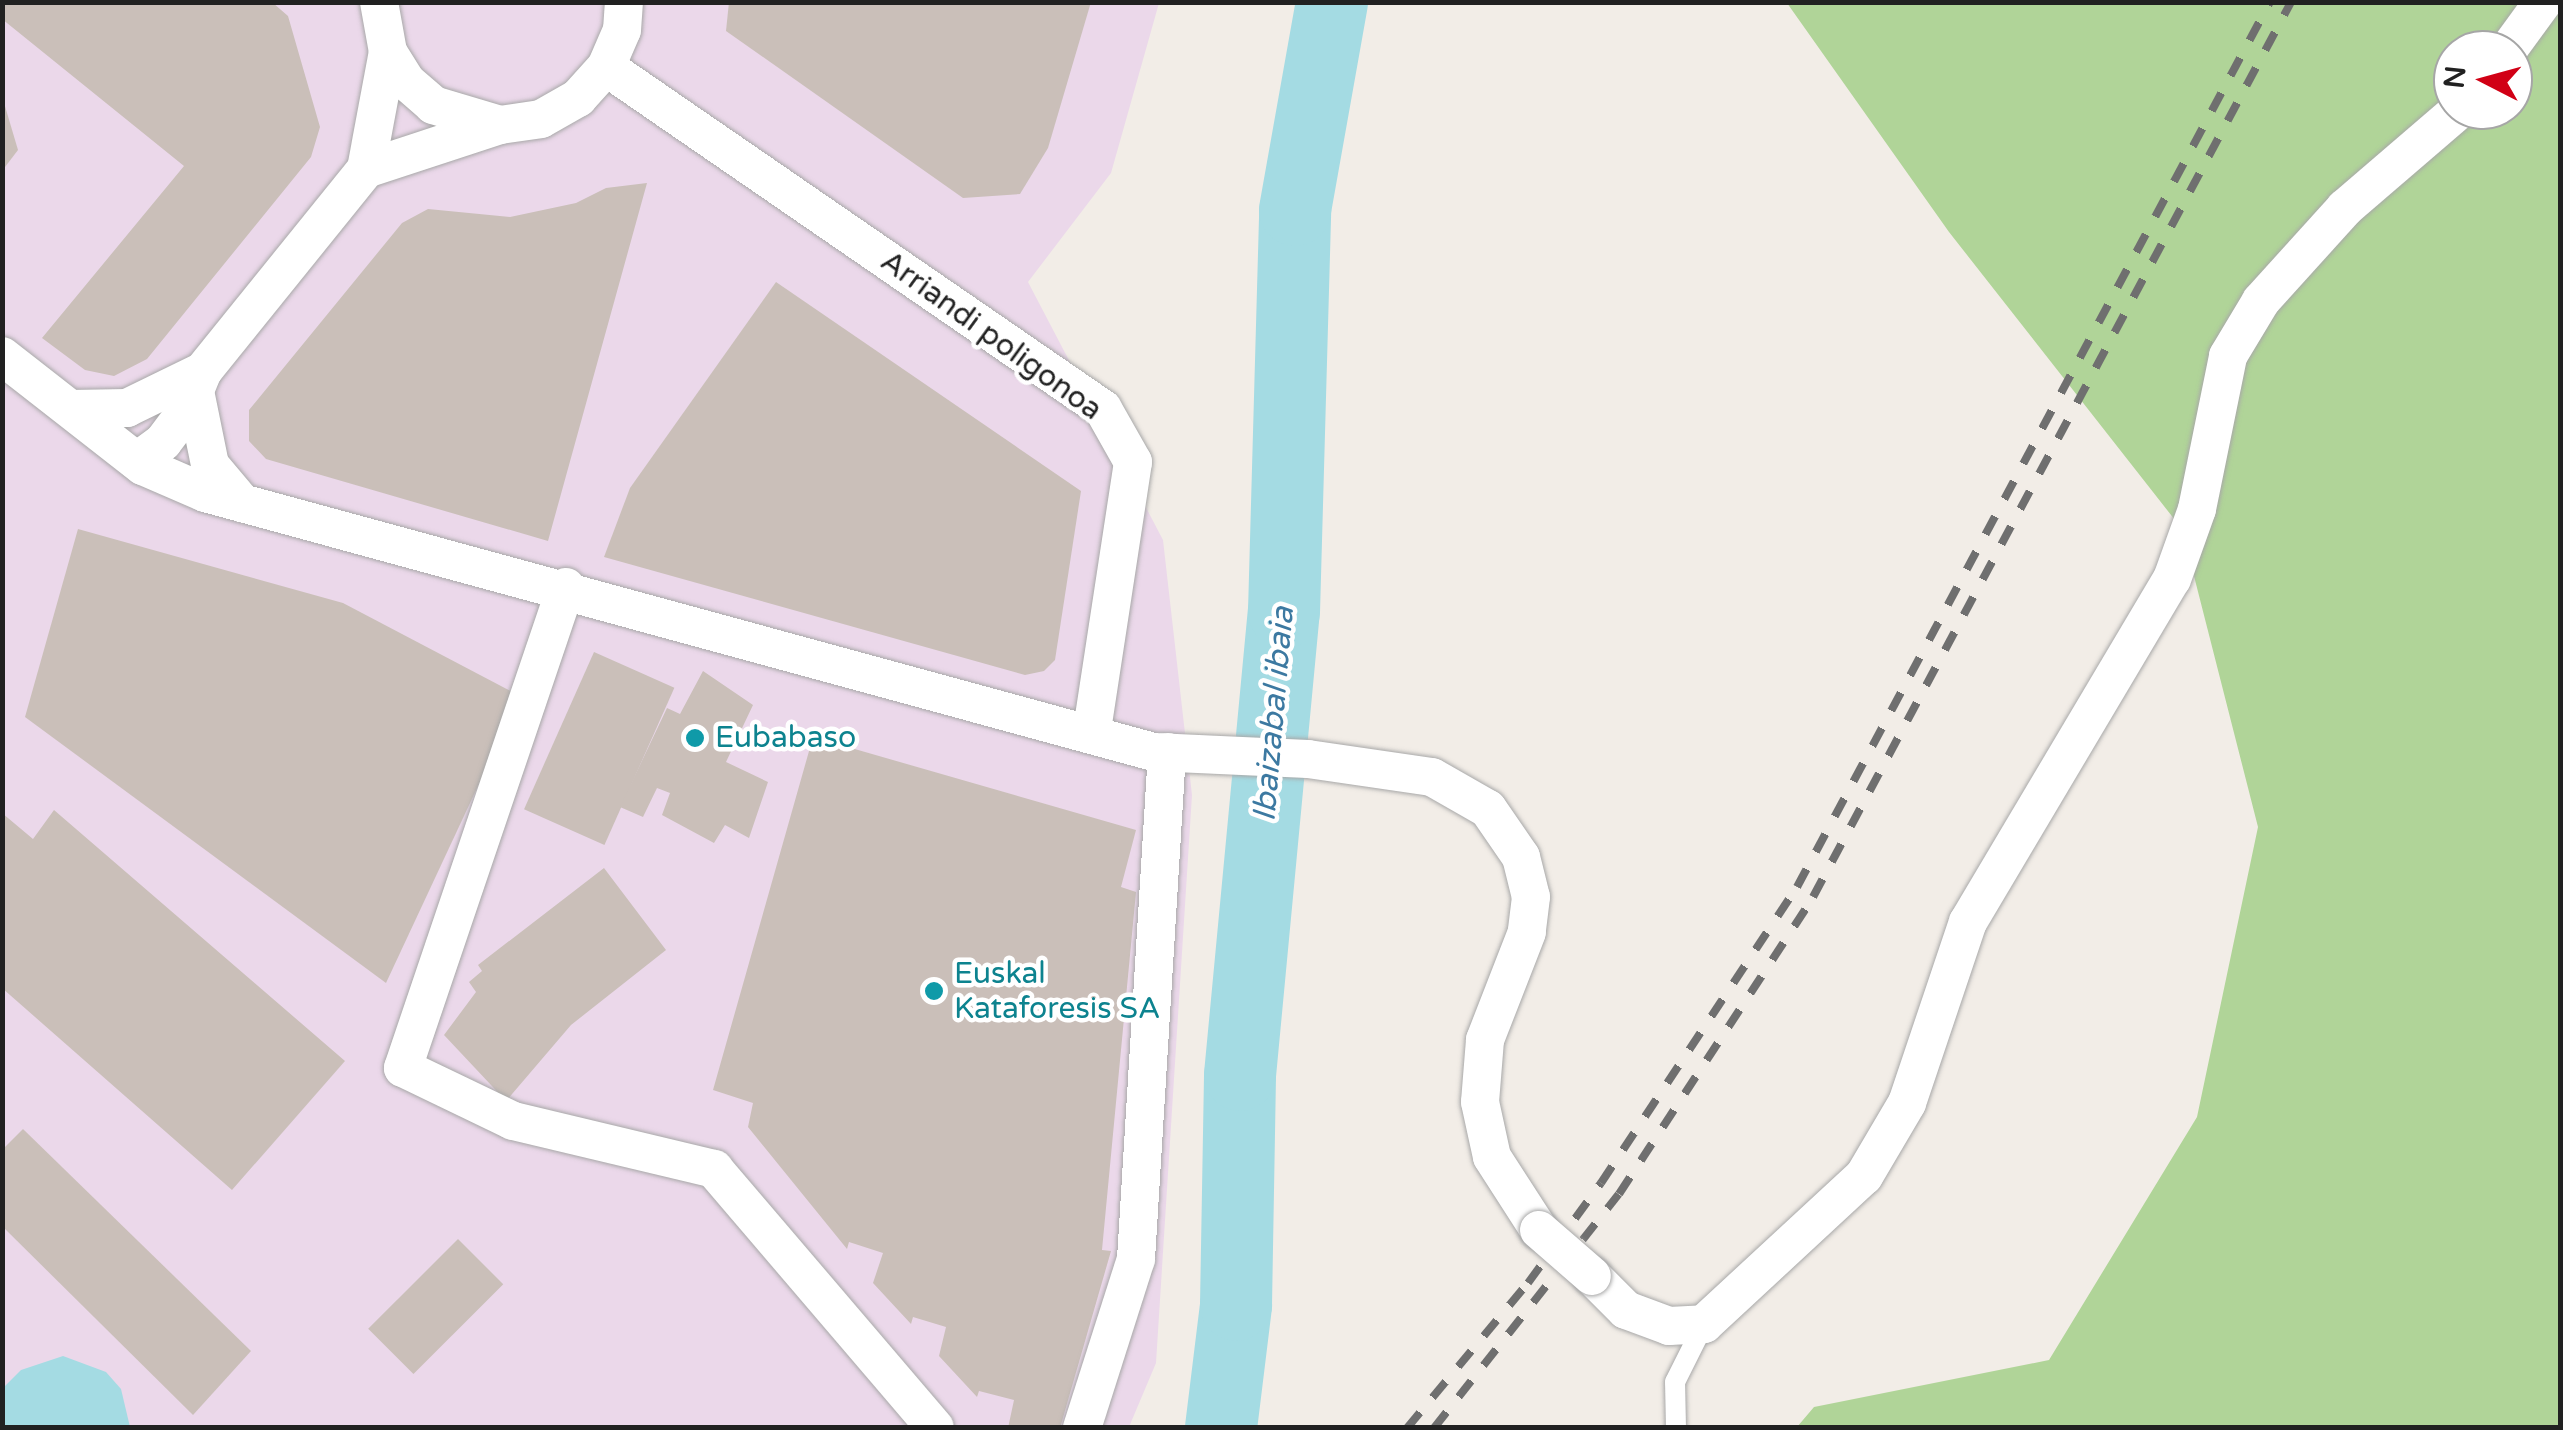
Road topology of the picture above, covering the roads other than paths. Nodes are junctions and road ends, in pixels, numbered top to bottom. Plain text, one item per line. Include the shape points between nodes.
1 (379, 2) edge
2 (624, 2) edge
3 (2543, 2) edge
4 (2523, 30) edge
5 (388, 52) junction
6 (606, 67) junction
7 (500, 126) junction
8 (2436, 130) edge
9 (366, 169) junction
10 (2, 356) edge
11 (191, 382) junction
12 (71, 409) junction
13 (137, 460) junction
14 (242, 503) junction
15 (566, 587) junction
16 (1091, 736) junction
17 (1167, 752) junction
18 (1704, 1324) junction
19 (935, 1428) edge
20 (1082, 1428) edge
21 (1676, 1428) edge

1 - 5 street
2 - 6 street via 622,30
3 - 4 street
5 - 7 street via 434,105
5 - 9 street
6 - 7 street via 578,98 541,119
6 - 16 street, Arriandi poligonoa via 1103,408 1132,462
7 - 9 street
8 - 18 street via 2345,208 2261,301 2228,356 2197,509 2172,579 1968,922 1907,1103 1864,1176
9 - 11 street
10 - 12 street
11 - 12 street via 127,408
11 - 13 street via 143,431
11 - 14 street via 210,465
12 - 13 street
13 - 14 street
14 - 15 street
15 - 16 street
15 - 19 street via 403,1068 513,1121 714,1169
16 - 17 street
17 - 18 street, bridge via 1308,759 1432,777 1488,809 1521,857 1530,898 1527,932 1486,1040 1480,1102 1492,1157 1539,1230 1626,1310 1669,1326
17 - 20 street via 1136,1259
18 - 21 lane via 1675,1382

